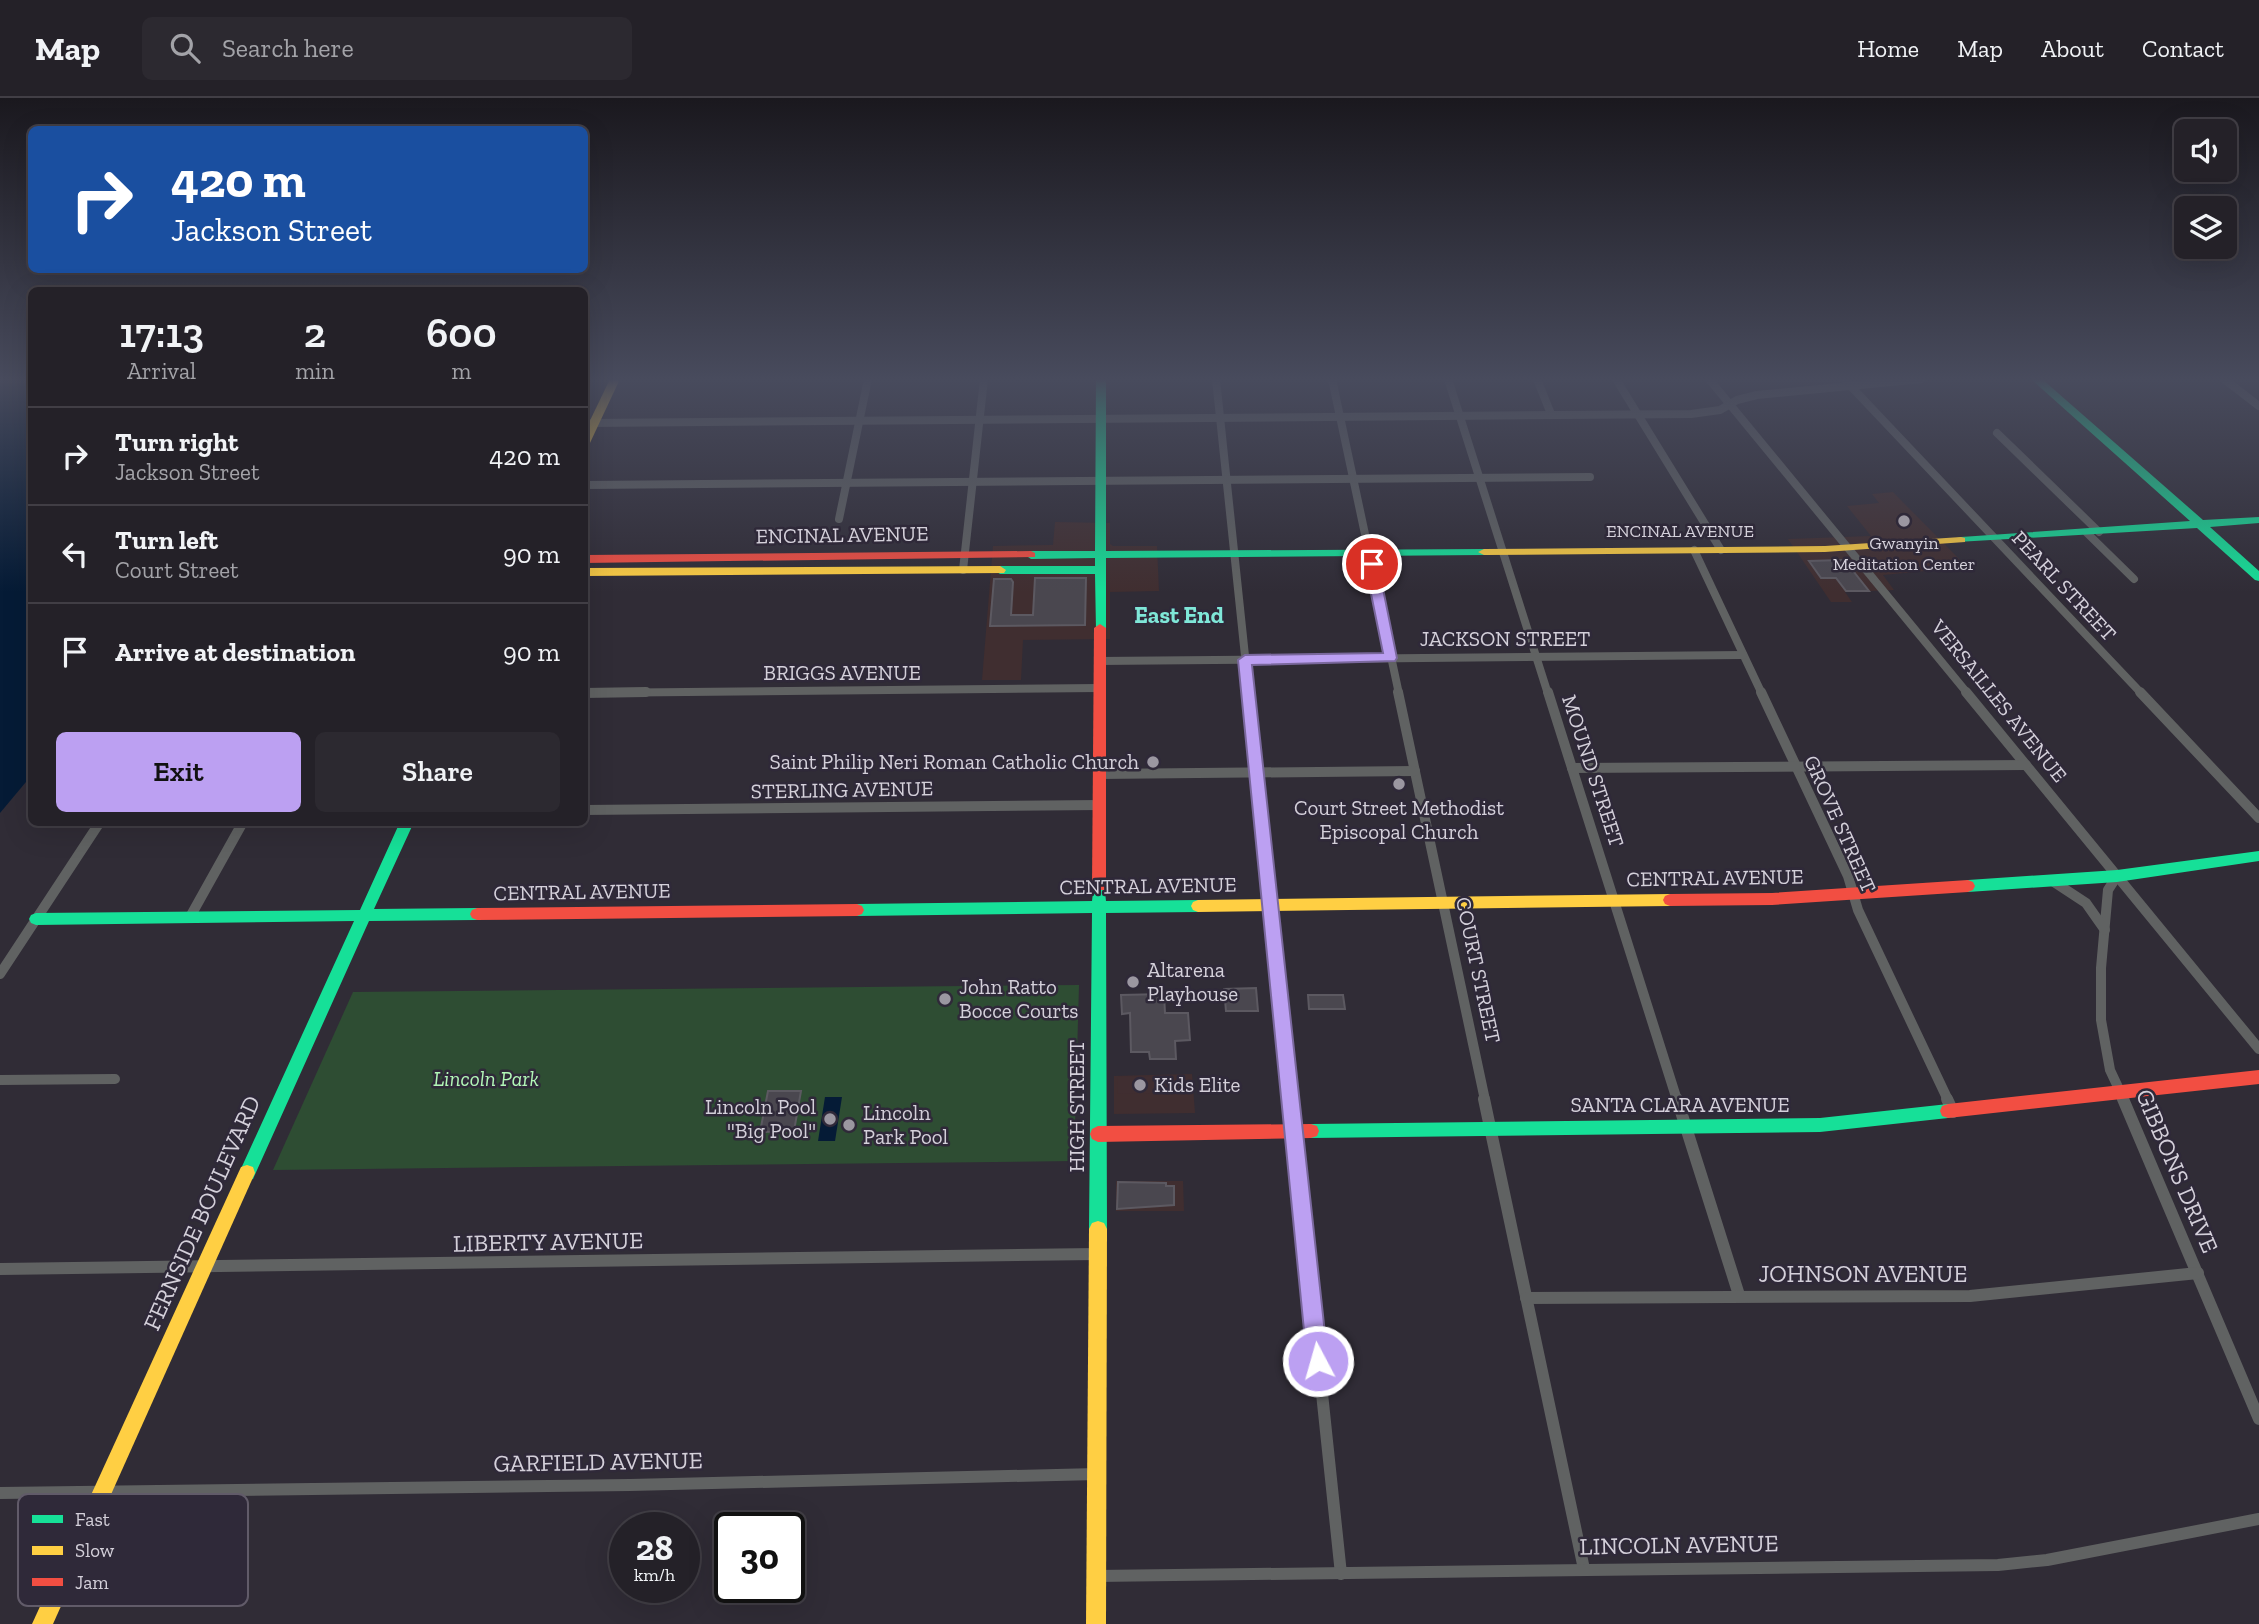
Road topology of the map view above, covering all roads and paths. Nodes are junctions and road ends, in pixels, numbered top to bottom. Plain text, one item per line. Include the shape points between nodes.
1 (853, 450) edge
2 (976, 450) edge
3 (1100, 450) edge
4 (1223, 450) edge
5 (1348, 450) edge
6 (1471, 450) edge
7 (1660, 450) edge
8 (1768, 450) edge
9 (1912, 450) edge
10 (2014, 450) edge
11 (2117, 450) edge
12 (1479, 477) junction
13 (1590, 477) dead end
14 (1354, 478) junction
15 (1226, 479) junction
16 (1100, 480) junction
17 (846, 482) junction
18 (972, 482) junction
19 (588, 485) edge
20 (839, 519) dead end
21 (2259, 520) edge
22 (2200, 524) junction
23 (2093, 532) junction
24 (1995, 538) junction
25 (1849, 548) junction
26 (1693, 550) junction
27 (1721, 550) junction
28 (1504, 552) junction
29 (1370, 553) junction
30 (1234, 554) junction
31 (1100, 555) junction
32 (588, 559) edge
33 (964, 562) junction
34 (825, 563) junction
35 (1052, 569) junction
36 (1100, 570) junction
37 (588, 572) edge
38 (2259, 577) edge
39 (2134, 579) dead end
40 (1743, 655) junction
41 (1536, 657) junction
42 (1390, 658) junction
43 (1245, 660) junction
44 (1100, 662) junction
45 (1100, 688) junction
46 (588, 693) edge
47 (2026, 765) junction
48 (1796, 766) junction
49 (1572, 768) junction
50 (1415, 771) junction
51 (1257, 772) junction
52 (1099, 774) junction
53 (1100, 805) junction
54 (588, 810) edge
55 (2259, 818) edge
56 (97, 826) edge
57 (241, 826) edge
58 (405, 826) edge
59 (2259, 856) edge
60 (2117, 876) junction
61 (2052, 880) junction
62 (1853, 894) junction
63 (1615, 901) junction
64 (1444, 904) junction
65 (1271, 905) junction
66 (1099, 908) junction
67 (364, 915) junction
68 (190, 917) junction
69 (36, 919) junction
70 (2105, 931) junction
71 (0, 974) edge
72 (2259, 1049) edge
73 (2259, 1077) edge
74 (116, 1079) dead end
75 (0, 1080) edge
76 (2121, 1093) junction
77 (1953, 1112) junction
78 (1686, 1125) junction
79 (1491, 1127) junction
80 (1294, 1129) junction
81 (1098, 1133) junction
82 (1097, 1254) junction
83 (202, 1268) junction
84 (0, 1269) edge
85 (2198, 1273) junction
86 (1739, 1295) junction
87 (1526, 1298) junction
88 (2259, 1419) edge
89 (1097, 1474) junction
90 (100, 1492) junction
91 (0, 1493) edge
92 (2259, 1518) edge
93 (1584, 1569) junction
94 (1340, 1574) junction
95 (1096, 1576) junction
96 (50, 1606) edge
97 (42, 1624) edge
98 (1096, 1624) edge

1 - 17 street
2 - 18 street
3 - 16 street, HIGH STREET
4 - 15 street
5 - 14 street, COURT STREET
6 - 12 street, MOUND STREET
7 - 27 street
8 - 25 street, VERSAILLES AVENUE
9 - 24 street, PEARL STREET
10 - 23 street
11 - 22 street
12 - 13 street
12 - 14 street
12 - 28 street, MOUND STREET
14 - 15 street
14 - 29 street, COURT STREET
15 - 16 street
15 - 30 street
16 - 18 street
16 - 31 street, HIGH STREET
17 - 18 street
17 - 19 street
17 - 20 street
18 - 33 street
21 - 22 street, ENCINAL AVENUE
22 - 23 street, ENCINAL AVENUE
22 - 38 street
23 - 24 street, ENCINAL AVENUE
23 - 39 street
24 - 25 street, ENCINAL AVENUE
24 - 55 street, PEARL STREET
25 - 27 street, ENCINAL AVENUE
25 - 47 street, VERSAILLES AVENUE
26 - 27 street, ENCINAL AVENUE
26 - 28 street, ENCINAL AVENUE
26 - 40 street, GROVE STREET
28 - 29 street, ENCINAL AVENUE
28 - 41 street, MOUND STREET
29 - 30 street, ENCINAL AVENUE
29 - 42 street, COURT STREET
30 - 31 street, ENCINAL AVENUE
30 - 43 street
31 - 33 street, ENCINAL AVENUE
31 - 35 street, ENCINAL AVENUE
31 - 36 street, HIGH STREET
32 - 34 street, ENCINAL AVENUE
33 - 34 street, ENCINAL AVENUE
33 - 35 street, ENCINAL AVENUE
34 - 37 street, ENCINAL AVENUE
35 - 36 street, ENCINAL AVENUE
36 - 44 street, HIGH STREET
40 - 41 street, JACKSON STREET
40 - 48 street, GROVE STREET
41 - 42 street, JACKSON STREET
41 - 49 street, MOUND STREET
42 - 43 street, JACKSON STREET
42 - 50 street, COURT STREET
43 - 44 street, JACKSON STREET
43 - 51 street
44 - 45 street, HIGH STREET
45 - 46 street, BRIGGS AVENUE
45 - 52 street, HIGH STREET
47 - 48 street
47 - 60 street, VERSAILLES AVENUE
48 - 49 street
48 - 62 street, GROVE STREET
49 - 63 street, MOUND STREET
50 - 51 street
50 - 64 street, COURT STREET
51 - 52 street
51 - 65 street
52 - 53 street, HIGH STREET
53 - 54 street, STERLING AVENUE
53 - 66 street, HIGH STREET
56 - 69 street
57 - 68 street
58 - 67 street, FERNSIDE BOULEVARD
59 - 60 street, CENTRAL AVENUE
60 - 61 street, CENTRAL AVENUE
60 - 70 street, GIBBONS DRIVE via 2108,890
60 - 72 street, VERSAILLES AVENUE
61 - 62 street, CENTRAL AVENUE
61 - 70 street via 2086,903
62 - 63 street, CENTRAL AVENUE via 1772,900
62 - 77 street, GROVE STREET
63 - 64 street, CENTRAL AVENUE
63 - 78 street, MOUND STREET
64 - 65 street, CENTRAL AVENUE
64 - 79 street, COURT STREET
65 - 66 street, CENTRAL AVENUE
65 - 80 street
66 - 67 street, CENTRAL AVENUE
66 - 81 street, HIGH STREET
67 - 68 street, CENTRAL AVENUE
67 - 83 street, FERNSIDE BOULEVARD
68 - 69 street, CENTRAL AVENUE
69 - 71 street
70 - 76 street, GIBBONS DRIVE via 2102,1028 2109,1072
73 - 76 street, SANTA CLARA AVENUE
74 - 75 street
76 - 77 street, SANTA CLARA AVENUE
76 - 85 street, GIBBONS DRIVE
77 - 78 street, SANTA CLARA AVENUE via 1820,1125
78 - 79 street, SANTA CLARA AVENUE
78 - 86 street, MOUND STREET
79 - 80 street, SANTA CLARA AVENUE
79 - 87 street, COURT STREET
80 - 81 street, SANTA CLARA AVENUE
80 - 94 street
81 - 82 street, HIGH STREET
82 - 83 street, LIBERTY AVENUE
82 - 89 street, HIGH STREET
83 - 84 street, LIBERTY AVENUE
83 - 90 street, FERNSIDE BOULEVARD
85 - 86 street, JOHNSON AVENUE via 1970,1297
85 - 88 street, GIBBONS DRIVE
86 - 87 street, JOHNSON AVENUE
87 - 93 street, COURT STREET
89 - 90 street, GARFIELD AVENUE
89 - 95 street, HIGH STREET
90 - 91 street, GARFIELD AVENUE
92 - 93 street, LINCOLN AVENUE via 2047,1560 1998,1565
93 - 94 street, LINCOLN AVENUE
94 - 95 street, LINCOLN AVENUE
95 - 98 street, HIGH STREET
96 - 97 street, FERNSIDE BOULEVARD

